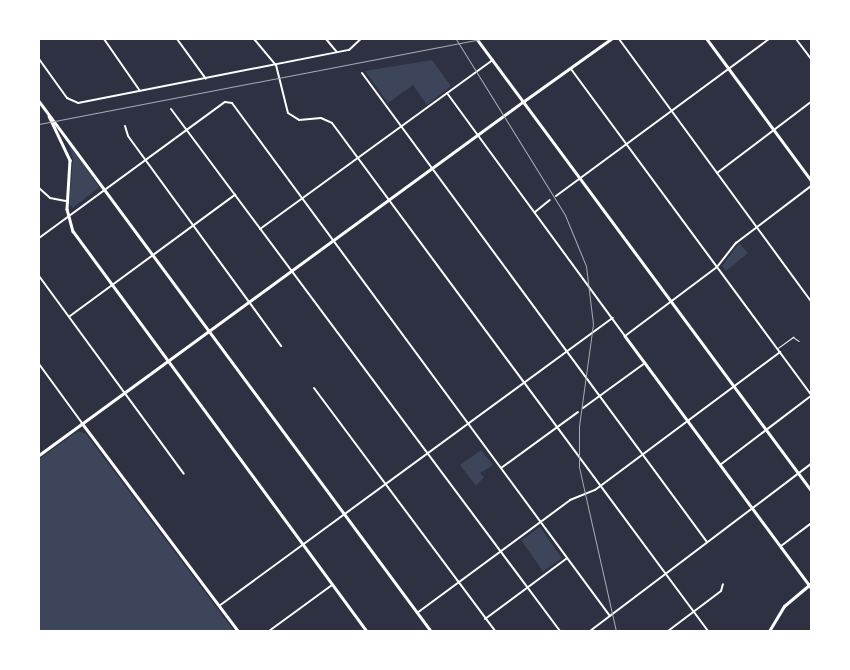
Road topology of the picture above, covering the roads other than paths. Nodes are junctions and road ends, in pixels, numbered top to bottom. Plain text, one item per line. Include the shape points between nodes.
1 (104, 39) edge
2 (177, 39) edge
3 (254, 39) edge
4 (326, 39) edge
5 (361, 39) edge
6 (477, 39) edge
7 (611, 39) edge
8 (619, 39) edge
9 (707, 39) edge
10 (769, 39) edge
11 (796, 39) edge
12 (337, 52) junction
13 (39, 59) edge
14 (811, 59) edge
15 (493, 60) junction
16 (276, 65) junction
17 (570, 68) junction
18 (729, 69) junction
19 (362, 73) dead end
20 (206, 78) junction
21 (140, 91) junction
22 (446, 93) junction
23 (39, 101) edge
24 (524, 101) junction
25 (811, 102) edge
26 (171, 109) dead end
27 (46, 110) junction
28 (672, 112) junction
29 (126, 126) dead end
30 (401, 126) junction
31 (186, 130) junction
32 (774, 130) junction
33 (478, 134) junction
34 (627, 145) junction
35 (358, 158) junction
36 (146, 160) junction
37 (432, 168) junction
38 (717, 173) junction
39 (582, 178) junction
40 (811, 180) edge
41 (811, 186) edge
42 (39, 188) edge
43 (104, 190) junction
44 (235, 195) junction
45 (556, 196) dead end
46 (303, 198) junction
47 (389, 200) junction
48 (550, 200) dead end
49 (66, 201) junction
50 (535, 212) junction
51 (68, 216) junction
52 (194, 226) junction
53 (756, 227) junction
54 (260, 229) junction
55 (39, 238) edge
56 (334, 239) junction
57 (153, 256) junction
58 (717, 267) junction
59 (291, 270) junction
60 (39, 276) edge
61 (112, 286) junction
62 (672, 301) junction
63 (811, 301) edge
64 (248, 302) junction
65 (69, 317) junction
66 (613, 318) junction
67 (208, 331) junction
68 (625, 336) junction
69 (799, 341) dead end
70 (281, 346) dead end
71 (779, 350) junction
72 (567, 352) junction
73 (167, 361) junction
74 (645, 363) junction
75 (39, 364) edge
76 (524, 384) junction
77 (734, 386) junction
78 (314, 388) dead end
79 (124, 392) junction
80 (600, 396) junction
81 (811, 396) edge
82 (583, 408) dead end
83 (578, 412) dead end
84 (688, 421) junction
85 (82, 423) junction
86 (468, 424) junction
87 (557, 428) junction
88 (767, 430) junction
89 (427, 454) junction
90 (39, 455) edge
91 (643, 455) junction
92 (811, 464) edge
93 (720, 465) junction
94 (501, 468) junction
95 (799, 473) junction
96 (184, 474) dead end
97 (386, 484) junction
98 (600, 486) junction
99 (811, 490) edge
100 (752, 507) junction
101 (343, 515) junction
102 (541, 521) junction
103 (811, 523) edge
104 (707, 542) junction
105 (302, 545) junction
106 (781, 546) junction
107 (499, 552) junction
108 (567, 558) junction
109 (666, 574) junction
110 (459, 582) junction
111 (723, 584) dead end
112 (332, 585) junction
113 (811, 585) edge
114 (527, 587) junction
115 (219, 606) junction
116 (694, 611) junction
117 (417, 614) junction
118 (610, 616) junction
119 (485, 619) junction
120 (238, 631) edge
121 (269, 631) edge
122 (366, 631) edge
123 (430, 631) edge
124 (495, 631) edge
125 (560, 631) edge
126 (590, 631) edge
127 (668, 631) edge
128 (708, 631) edge
129 (769, 631) edge

1 - 21 street
2 - 20 street
3 - 16 street
4 - 12 street
5 - 12 street via 355,48
6 - 15 main road
7 - 17 main road
8 - 28 street
9 - 18 main road
10 - 18 street
11 - 14 street
12 - 16 street
13 - 21 street via 72,103
15 - 22 street
15 - 24 main road
16 - 20 street
16 - 35 street via 290,115 301,120 328,120
17 - 24 main road
17 - 34 street
18 - 28 street
18 - 32 main road
19 - 30 street
20 - 21 street
22 - 30 street
22 - 33 street
23 - 27 main road
24 - 33 main road
24 - 39 main road
25 - 32 street
26 - 31 street
27 - 43 main road
27 - 49 main road via 70,160
28 - 34 street
28 - 38 street
29 - 36 street
30 - 35 street
30 - 37 street
31 - 36 street
31 - 44 street
31 - 46 street via 226,102 238,112
32 - 38 street
32 - 40 main road
33 - 37 main road
33 - 50 street
34 - 39 street
34 - 58 street
35 - 46 street
35 - 47 street
36 - 43 street
36 - 52 street
37 - 47 main road
37 - 72 street
38 - 53 street
39 - 45 street
39 - 62 main road
41 - 53 street
42 - 49 street via 50,198
43 - 51 street
43 - 57 main road
44 - 52 street
44 - 54 street
46 - 54 street
46 - 56 street
47 - 56 main road
47 - 76 street
48 - 50 street
49 - 51 main road
50 - 66 street
51 - 55 street
51 - 61 main road
52 - 57 street
52 - 64 street
53 - 58 street
53 - 63 street
54 - 59 street
56 - 59 main road
56 - 86 street
57 - 61 street
57 - 67 main road
58 - 62 street
58 - 71 street
59 - 64 main road
59 - 89 street
60 - 65 street
61 - 65 street
61 - 73 main road
62 - 68 street
62 - 77 main road
64 - 67 main road
64 - 70 street
65 - 79 street
66 - 68 street
66 - 72 street
67 - 73 main road
67 - 101 main road
68 - 74 main road
69 - 71 lane via 793,337
71 - 77 street
71 - 81 street
72 - 76 street
72 - 80 street
73 - 79 main road
73 - 105 main road
74 - 80 street
74 - 84 main road
75 - 85 street
76 - 86 street
76 - 87 street
77 - 84 street
77 - 88 main road
78 - 97 street
79 - 85 main road
79 - 96 street
80 - 82 street
80 - 91 street
81 - 88 street
83 - 87 street
84 - 91 street
84 - 93 main road
85 - 90 main road
85 - 115 main road
86 - 89 street
86 - 94 street
87 - 94 street
87 - 98 street
88 - 93 street
88 - 95 main road
89 - 97 street
89 - 107 street
91 - 98 street
91 - 104 street
92 - 95 street
93 - 100 main road
94 - 102 street
95 - 99 main road
95 - 100 street
97 - 101 street
97 - 110 street
98 - 102 street
98 - 109 street
100 - 104 street
100 - 106 main road
101 - 105 street
101 - 117 main road
102 - 107 street
102 - 108 street
103 - 106 street
104 - 109 street
105 - 112 main road
105 - 115 street
106 - 113 main road
107 - 110 street
107 - 114 street
108 - 114 street
108 - 118 street
109 - 116 street
109 - 118 street
110 - 117 street
110 - 119 street
111 - 116 street via 721,591
112 - 121 street
112 - 122 main road
113 - 129 main road via 776,616
114 - 119 street
114 - 125 street
115 - 120 main road
116 - 127 street
116 - 128 street
117 - 123 main road
118 - 126 street
119 - 124 street

